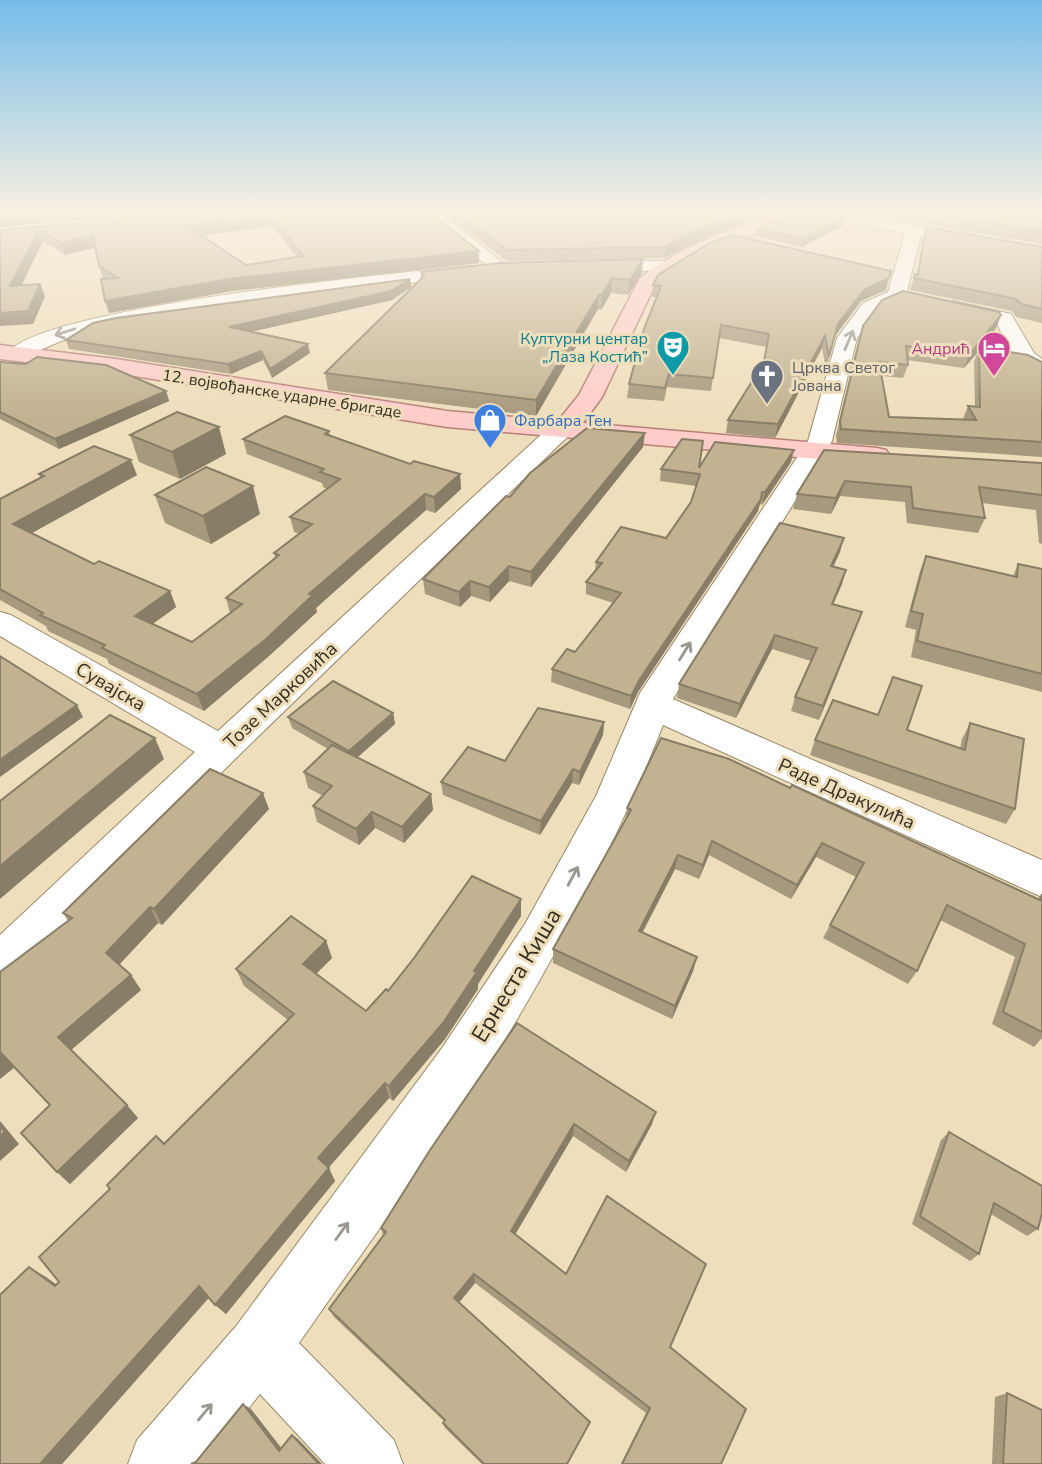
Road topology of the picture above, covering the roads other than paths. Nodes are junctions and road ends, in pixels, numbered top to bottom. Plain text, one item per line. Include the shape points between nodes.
1 (403, 279) edge
2 (650, 279) edge
3 (901, 279) edge
4 (937, 304) edge
5 (9, 352) edge
6 (1042, 369) edge
7 (565, 429) junction
8 (814, 451) junction
9 (897, 458) edge
10 (0, 622) edge
11 (653, 704) junction
12 (221, 750) junction
13 (1042, 879) edge
14 (0, 965) edge
15 (260, 1347) junction
16 (161, 1464) edge
17 (370, 1464) edge

1 -> 5 street via 107,320
2 - 7 main road via 590,397
8 -> 3 street, Ернеста Киша via 847,338 870,307 899,287
4 - 6 street via 1004,318 1025,357
5 - 7 main road, 12. војвођанске ударне бригаде via 376,409
7 - 8 main road, 12. војвођанске ударне бригаде
7 - 12 street, Тозе Марковића
8 - 9 main road, 12. војвођанске ударне бригаде
11 -> 8 street, Ернеста Киша
10 - 12 street, Сувајска
11 - 13 street, Раде Дракулића
15 -> 11 street, Ернеста Киша via 460,1066 541,938 615,797
12 - 14 street, Тозе Марковића
16 -> 15 street, Ернеста Киша
15 - 17 street

